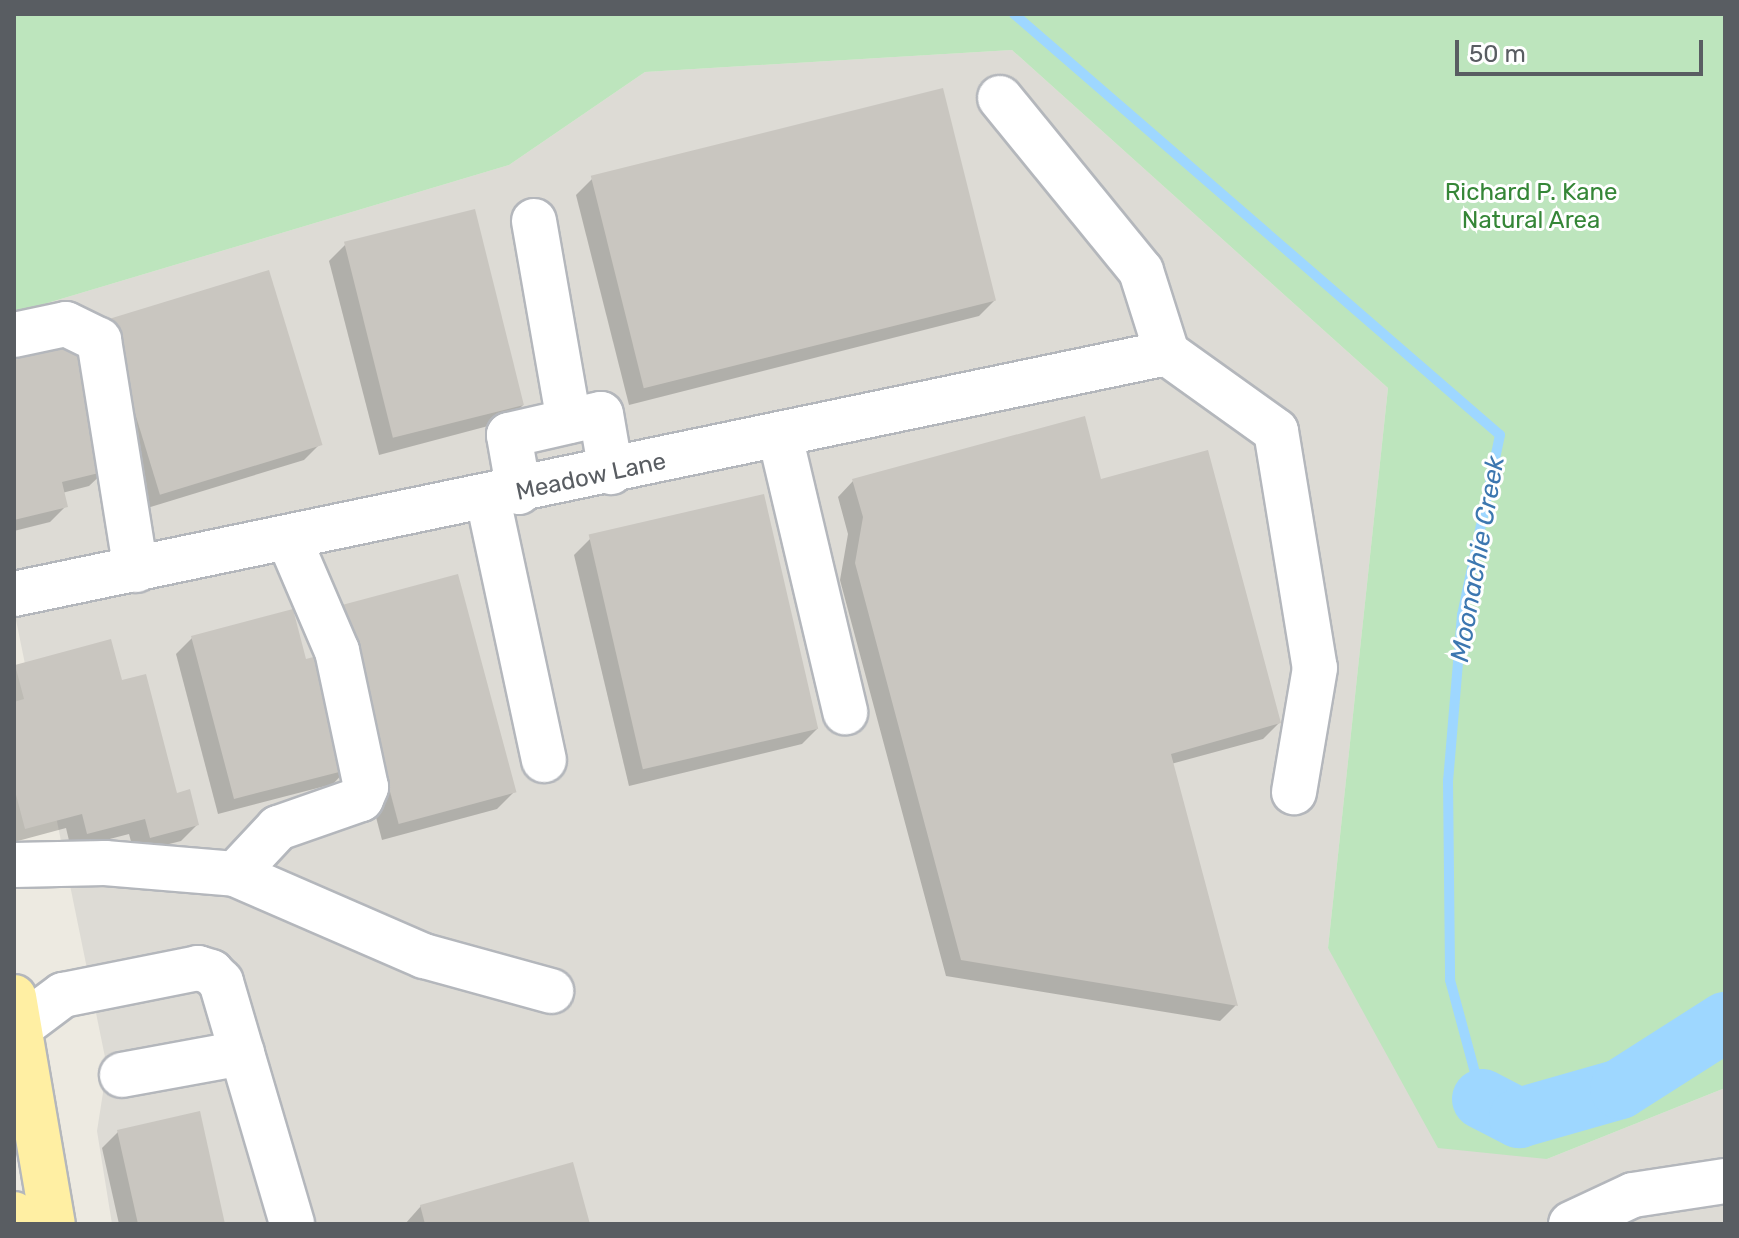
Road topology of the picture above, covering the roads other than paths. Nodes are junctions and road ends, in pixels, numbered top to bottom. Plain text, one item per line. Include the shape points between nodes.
1 (1000, 98) dead end
2 (534, 221) dead end
3 (14, 335) edge
4 (1167, 353) junction
5 (569, 421) junction
6 (780, 436) junction
7 (611, 472) junction
8 (503, 496) junction
9 (289, 539) junction
10 (136, 570) junction
11 (14, 594) edge
12 (845, 712) dead end
13 (544, 760) dead end
14 (1294, 792) dead end
15 (14, 865) edge
16 (235, 874) junction
17 (551, 991) dead end
18 (17, 1012) edge
19 (242, 1053) junction
20 (122, 1075) dead end
21 (1725, 1181) edge
22 (14, 1214) edge
23 (16, 1224) edge
24 (53, 1224) edge
25 (292, 1224) edge
26 (1571, 1224) edge

1 - 4 street via 1141,271
2 - 5 street
3 - 10 street via 66,324 99,340
4 - 6 street, Meadow Lane
4 - 14 street via 1276,431 1315,668
5 - 7 street via 601,414
5 - 8 street via 509,435
6 - 7 street, Meadow Lane
6 - 12 street
7 - 8 street, Meadow Lane
8 - 9 street, Meadow Lane
8 - 13 street
9 - 10 street, Meadow Lane
9 - 16 street via 337,651 366,787 361,799 278,828
10 - 11 street, Meadow Lane
15 - 16 street via 120,863
16 - 17 street via 424,956
18 - 19 street via 63,995 198,968 221,982
18 - 24 main road
19 - 20 street
19 - 25 street
21 - 26 street via 1633,1195
22 - 23 main road

